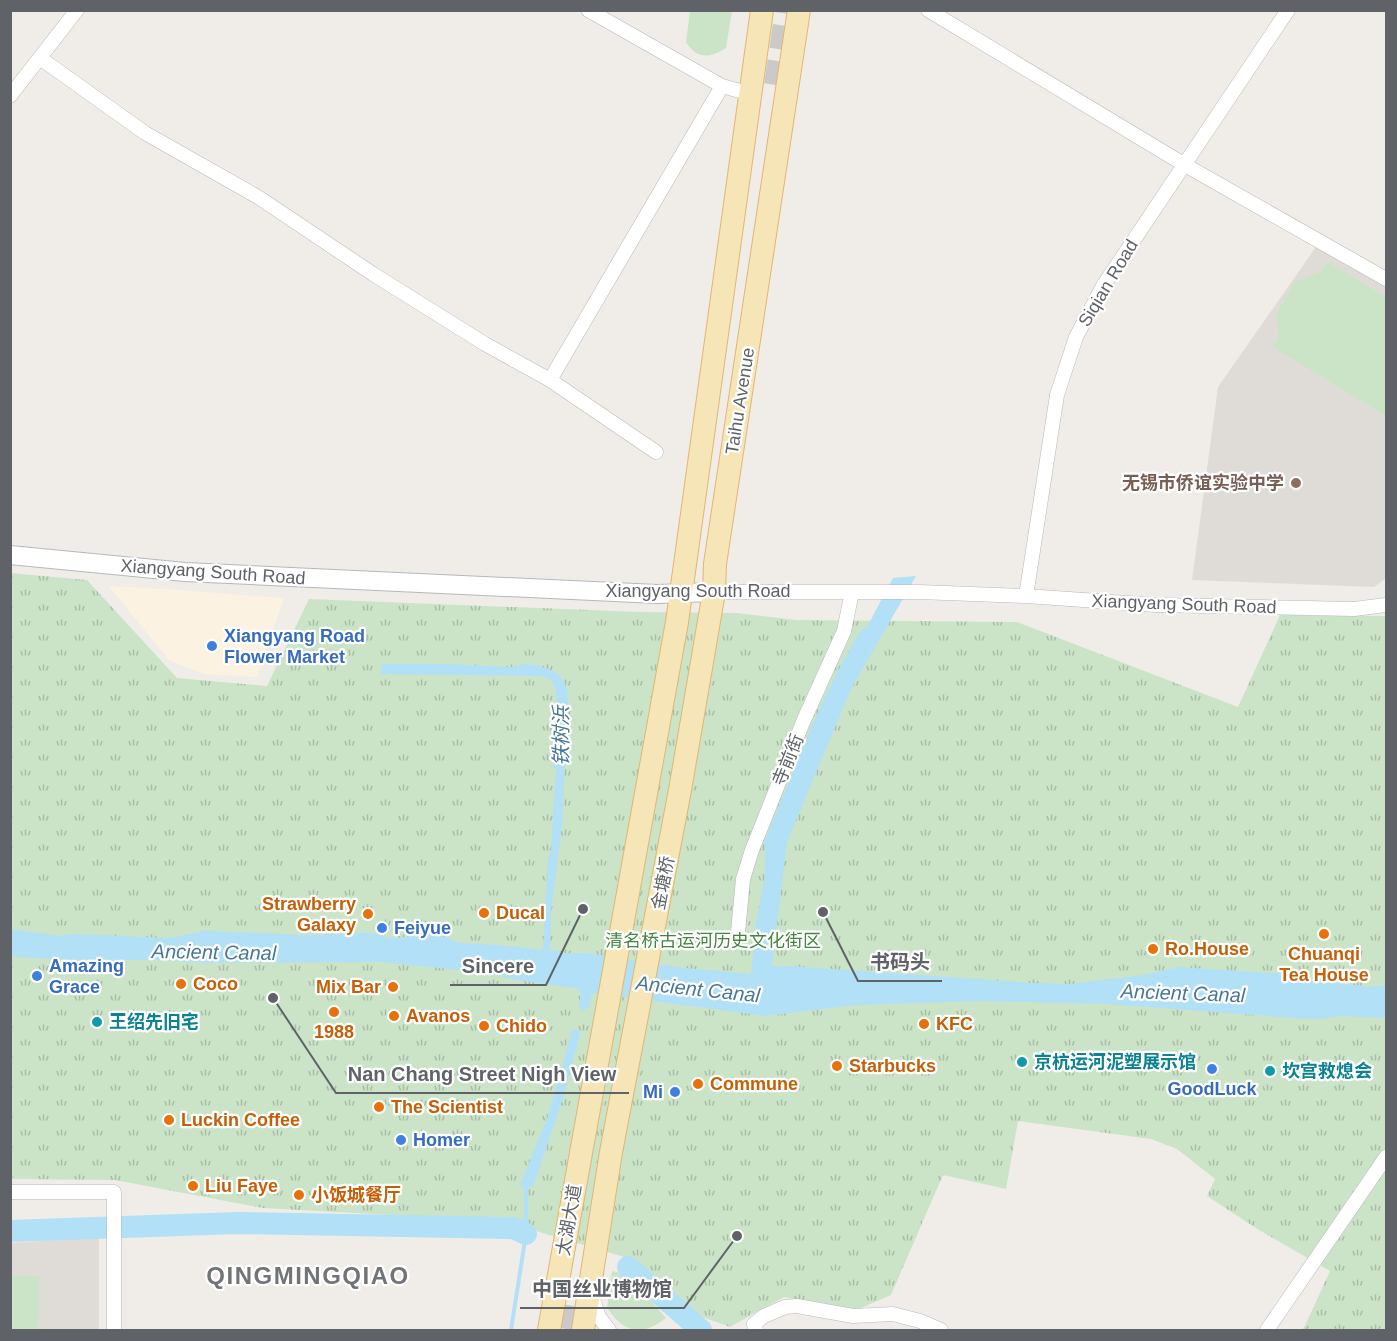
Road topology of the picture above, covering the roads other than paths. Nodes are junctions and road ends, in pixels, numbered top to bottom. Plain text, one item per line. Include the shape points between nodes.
1 (77, 10) edge
2 (588, 10) edge
3 (762, 10) edge
4 (799, 10) edge
5 (928, 10) edge
6 (1288, 10) edge
7 (40, 58) junction
8 (722, 86) junction
9 (751, 94) junction
10 (10, 96) edge
11 (1185, 165) junction
12 (1386, 279) edge
13 (550, 380) junction
14 (656, 452) dead end
15 (10, 555) edge
16 (682, 592) junction
17 (714, 592) junction
18 (857, 593) junction
19 (1026, 596) junction
20 (1386, 605) edge
21 (648, 788) joint
22 (680, 790) joint
23 (738, 932) dead end
24 (611, 1152) joint
25 (1386, 1157) edge
26 (10, 1192) edge
27 (590, 1288) junction
28 (114, 1330) edge
29 (549, 1330) edge
30 (583, 1330) edge
31 (609, 1330) edge
32 (756, 1330) edge
33 (941, 1330) edge
34 (1267, 1330) edge

1 - 7 street
2 - 8 street
3 - 9 main road, Taihu Avenue
4 - 17 main road, Taihu Avenue via 715,564
5 - 11 street
6 - 11 street, Siqian Road
7 - 10 street
7 - 13 street via 145,133 258,197 373,274
8 - 9 street
8 - 13 street
9 - 16 main road, Taihu Avenue
11 - 12 street
11 - 19 street, Siqian Road via 1103,286 1076,337 1057,395
13 - 14 street
15 - 16 street, Xiangyang South Road via 185,572 657,594
16 - 17 street, Xiangyang South Road
16 - 21 main road, Taihu Avenue
17 - 18 street, Xiangyang South Road
17 - 22 main road, Taihu Avenue
18 - 19 street, Xiangyang South Road
18 - 23 street, 寺前街 via 752,850 743,879
19 - 20 street, Xiangyang South Road via 1156,605 1354,609
21 - 29 main road, 太湖大道
22 - 24 main road, 金塘桥
24 - 27 main road, 太湖大道
25 - 34 street
26 - 28 street via 114,1192
27 - 30 main road, 太湖大道
27 - 31 street via 599,1317
32 - 33 street via 754,1324 764,1316 797,1306 853,1316 893,1314

